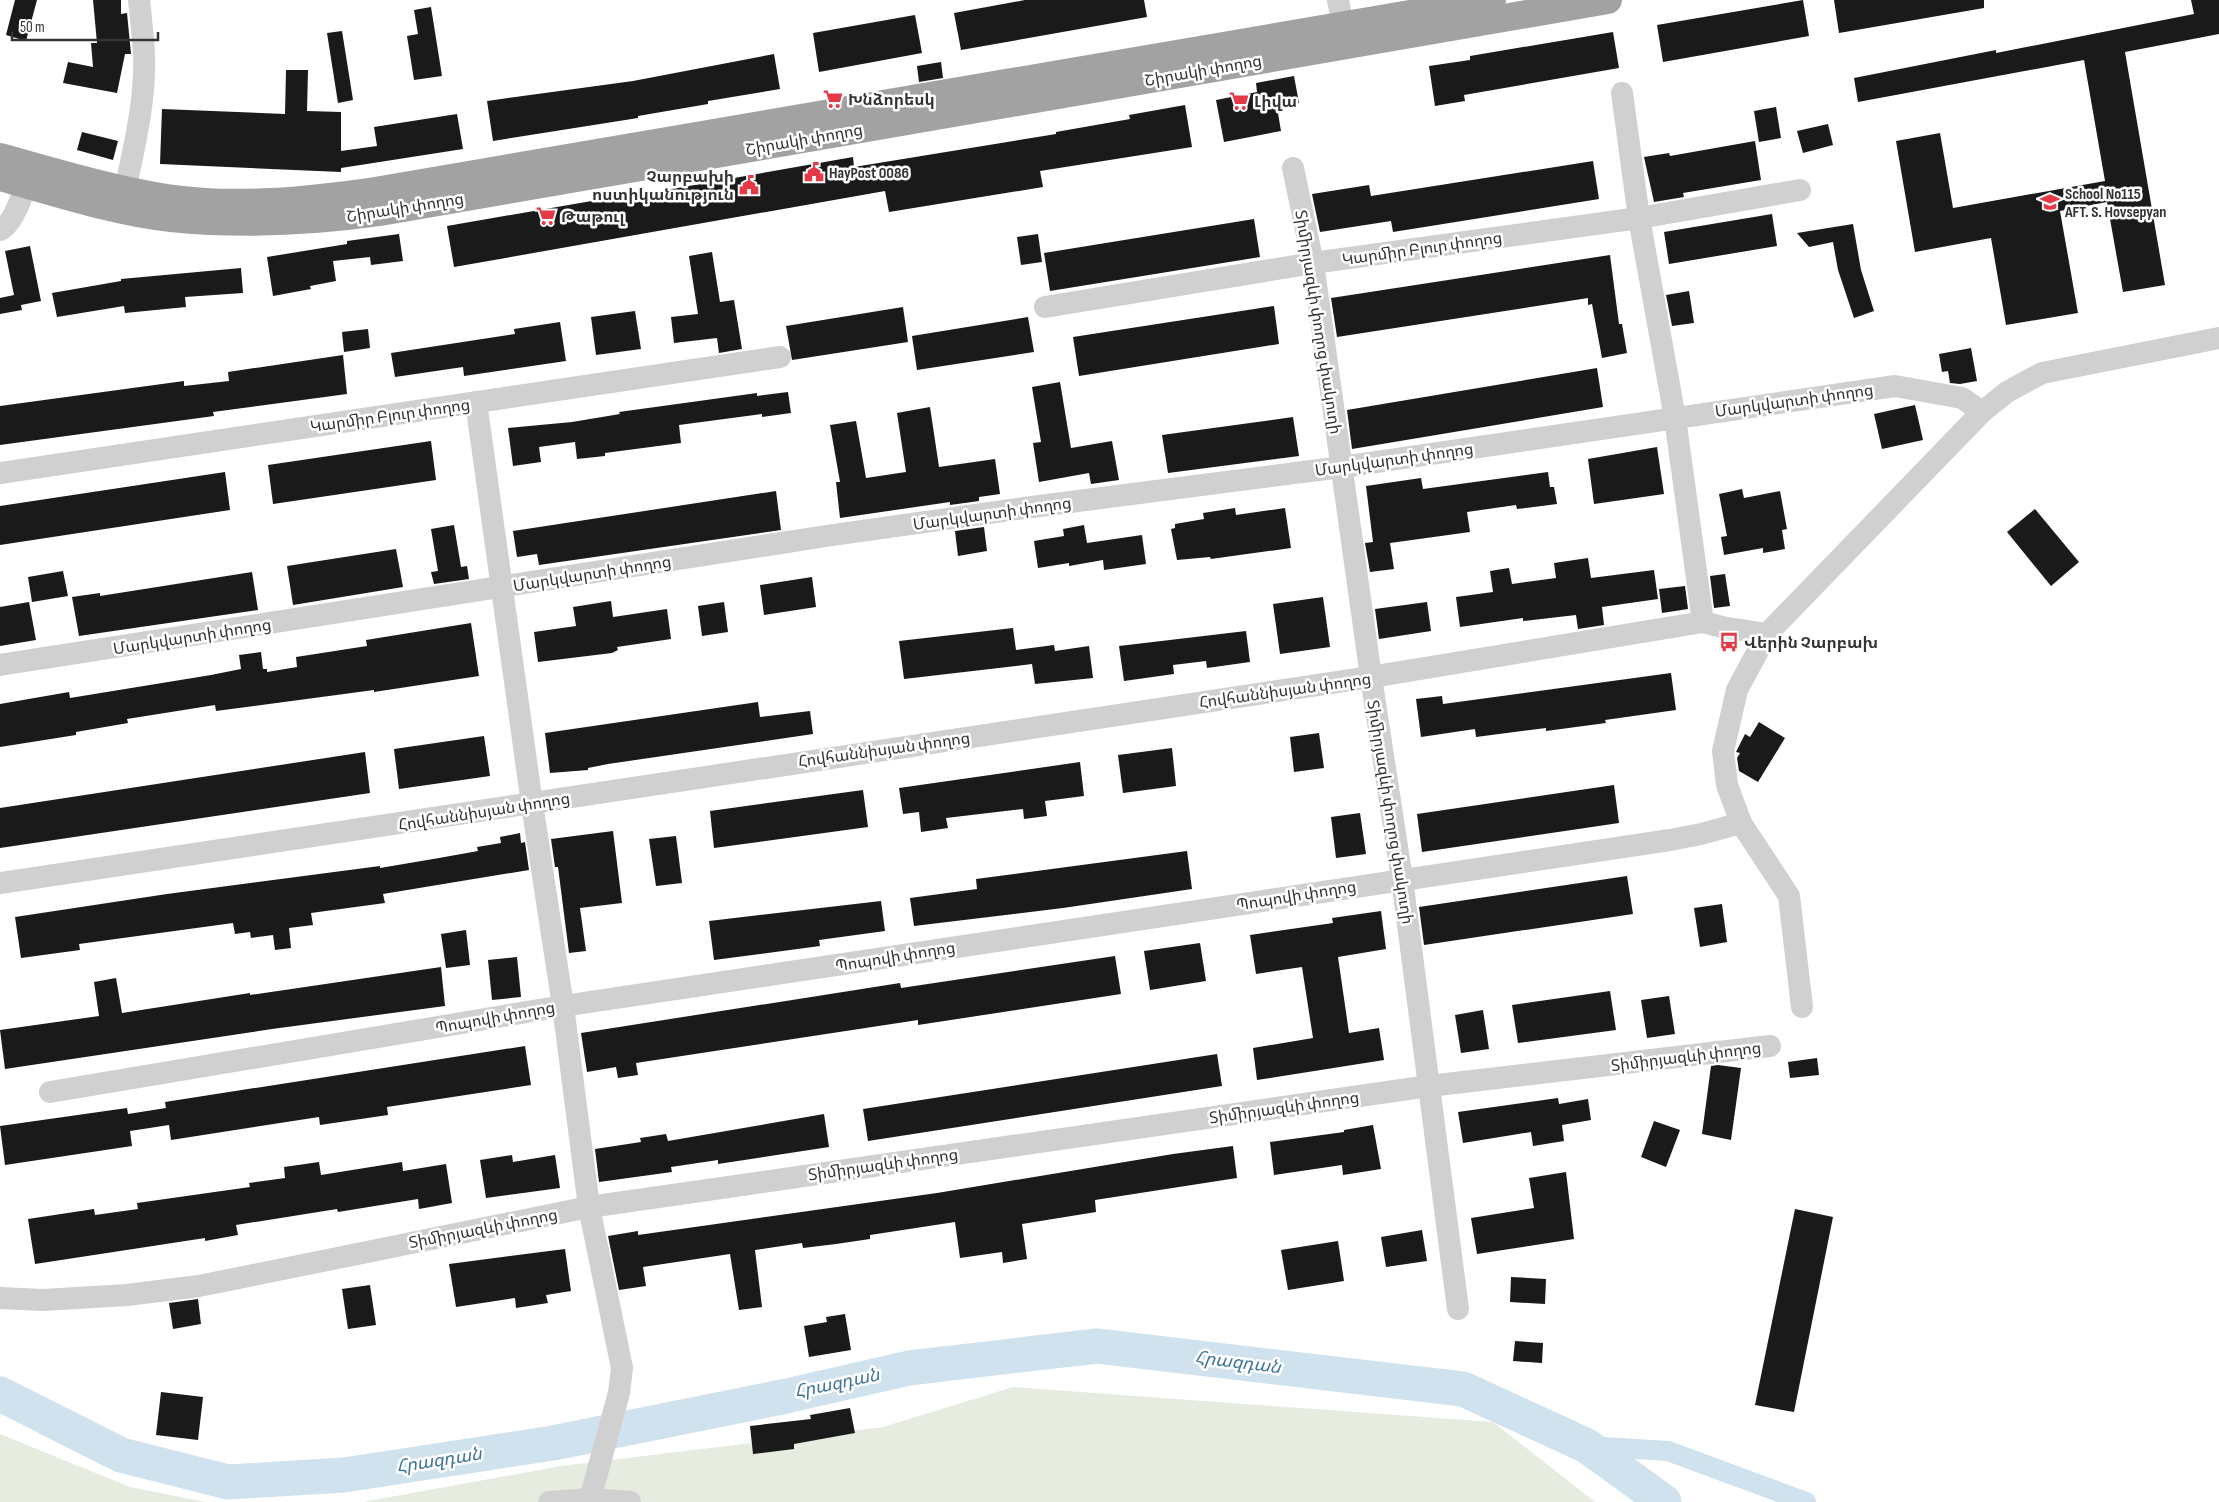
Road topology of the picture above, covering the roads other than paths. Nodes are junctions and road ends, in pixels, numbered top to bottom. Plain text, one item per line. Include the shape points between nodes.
1 (139, 0) edge
2 (1492, 0) edge
3 (1608, 0) edge
4 (1343, 24) edge
5 (1622, 93) dead end
6 (0, 157) edge
7 (1293, 168) dead end
8 (19, 176) edge
9 (1800, 190) dead end
10 (123, 199) junction
11 (1639, 218) junction
12 (0, 230) edge
13 (1313, 263) junction
14 (1045, 308) dead end
15 (2219, 338) edge
16 (780, 357) dead end
17 (476, 402) junction
18 (1982, 412) junction
19 (1675, 418) junction
20 (1342, 467) junction
21 (0, 473) edge
22 (502, 588) junction
23 (1703, 622) junction
24 (1766, 634) junction
25 (0, 665) edge
26 (1370, 677) junction
27 (532, 804) junction
28 (1740, 823) junction
29 (1402, 879) junction
30 (0, 883) edge
31 (563, 1006) junction
32 (1802, 1007) dead end
33 (1770, 1046) dead end
34 (1429, 1086) junction
35 (50, 1092) dead end
36 (589, 1207) junction
37 (0, 1298) edge
38 (1458, 1309) dead end
39 (590, 1499) junction
40 (620, 1501) edge
41 (549, 1502) edge

1 - 10 street via 144,54 142,89
2 - 4 highway, Շիրակի փողոց
3 - 4 highway, Շիրակի փողոց
4 - 10 highway, Շիրակի փողոց via 385,189 308,200 245,203
5 - 11 street
6 - 8 highway, Շիրակի փողոց
7 - 13 street, Տիմիրյազևի փողոց փակուղի
8 - 10 highway, Շիրակի փողոց
8 - 12 street via 14,215
9 - 11 street, Կարմիր Բլուր փողոց
11 - 13 street, Կարմիր Բլուր փողոց
11 - 19 street
13 - 14 street, Կարմիր Բլուր փողոց
13 - 20 street, Տիմիրյազևի փողոց փակուղի
15 - 18 street via 2042,373 2006,392
16 - 17 street, Կարմիր Բլուր փողոց
17 - 21 street, Կարմիր Բլուր փողոց
17 - 22 street
18 - 19 street, Մարկվարտի փողոց via 1962,398 1895,386
18 - 24 street
19 - 20 street, Մարկվարտի փողոց
19 - 23 street
20 - 22 street, Մարկվարտի փողոց via 826,536
20 - 26 street, Տիմիրյազևի փողոց փակուղի
22 - 25 street, Մարկվարտի փողոց
22 - 27 street
23 - 24 street, Հովհաննիսյան փողոց
23 - 26 street, Հովհաննիսյան փողոց
24 - 28 street via 1737,690 1723,751 1727,785
26 - 27 street, Հովհաննիսյան փողոց
26 - 29 street, Տիմիրյազևի փողոց փակուղի
27 - 30 street, Հովհաննիսյան փողոց
27 - 31 street
28 - 29 street, Պոպովի փողոց via 1670,840
28 - 32 street via 1789,896
29 - 31 street, Պոպովի փողոց
29 - 34 street, Տիմիրյազևի փողոց փակուղի
31 - 35 street, Պոպովի փողոց
31 - 36 street
33 - 34 street, Տիմիրյազևի փողոց
34 - 36 street, Տիմիրյազևի փողոց
34 - 38 street, Տիմիրյազևի փողոց փակուղի
36 - 37 street, Տիմիրյազևի փողոց via 199,1286 126,1295 43,1300
36 - 39 street via 622,1368 620,1393
39 - 40 street
39 - 41 street

